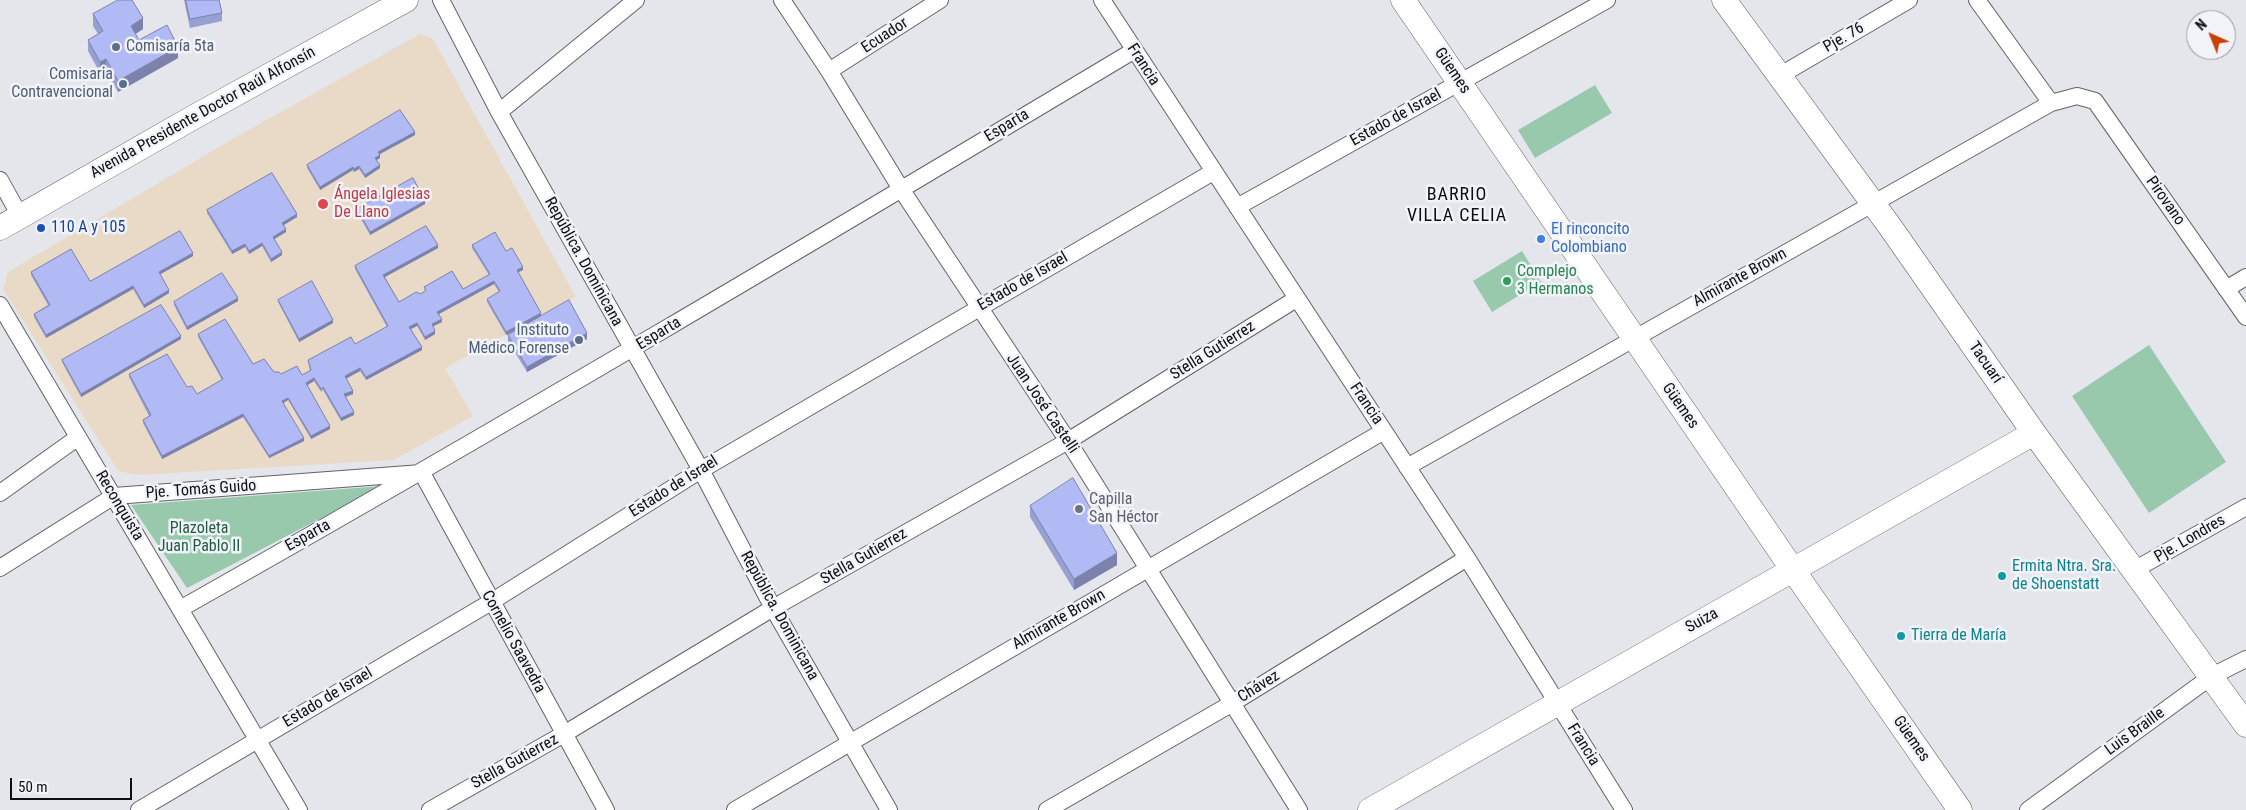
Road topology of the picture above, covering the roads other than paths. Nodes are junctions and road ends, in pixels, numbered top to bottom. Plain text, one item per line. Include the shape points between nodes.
1 (406, 0) edge
2 (441, 0) edge
3 (636, 0) edge
4 (782, 0) edge
5 (940, 0) edge
6 (1102, 0) edge
7 (1403, 0) edge
8 (1607, 0) edge
9 (1724, 0) edge
10 (1910, 0) edge
11 (1977, 0) edge
12 (1133, 50) junction
13 (829, 71) junction
14 (1780, 76) junction
15 (1460, 82) junction
16 (2076, 96) joint
17 (2051, 103) junction
18 (499, 112) junction
19 (1213, 172) junction
20 (0, 180) edge
21 (901, 190) junction
22 (1872, 203) junction
23 (1237, 206) junction
24 (10, 222) edge
25 (2246, 277) edge
26 (2226, 289) junction
27 (1296, 299) junction
28 (0, 305) edge
29 (978, 307) junction
30 (2246, 317) edge
31 (1634, 338) junction
32 (633, 350) junction
33 (1384, 431) junction
34 (2034, 433) junction
35 (77, 438) junction
36 (1068, 441) junction
37 (1407, 467) junction
38 (701, 470) junction
39 (422, 473) junction
40 (0, 494) edge
41 (114, 496) junction
42 (2246, 507) edge
43 (1467, 558) junction
44 (0, 568) edge
45 (1148, 568) junction
46 (1793, 570) junction
47 (2134, 570) junction
48 (491, 602) junction
49 (773, 608) junction
50 (180, 609) junction
51 (2246, 659) edge
52 (2212, 676) junction
53 (1557, 703) junction
54 (1232, 704) junction
55 (2246, 725) edge
56 (564, 734) junction
57 (259, 740) junction
58 (850, 742) junction
59 (139, 810) edge
60 (299, 810) edge
61 (430, 810) edge
62 (606, 810) edge
63 (735, 810) edge
64 (889, 810) edge
65 (1047, 810) edge
66 (1299, 810) edge
67 (1370, 810) edge
68 (1624, 810) edge
69 (1960, 810) edge
70 (2028, 810) edge

1 - 24 street, Avenida Presidente Doctor Raúl Alfonsín
2 - 18 street, República. Dominicana
3 - 18 street
4 - 13 street, Juan José Castelli
5 - 13 street, Ecuador
6 - 12 street, Francia
7 - 15 street, Güemes
8 - 15 street, Estado de Israel
9 - 14 street, Tacuarí
10 - 14 street, Pje. 76
11 - 17 street
12 - 19 street, Francia
12 - 21 street, Esparta
13 - 21 street, Juan José Castelli
14 - 22 street, Tacuarí
15 - 23 street, Estado de Israel
15 - 31 street, Güemes
16 - 17 street, Almirante Brown
16 - 26 street, Pirovano via 2094,101
17 - 22 street, Almirante Brown
18 - 32 street, República. Dominicana
19 - 23 street, Francia
19 - 29 street, Estado de Israel
20 - 24 street
21 - 29 street, Juan José Castelli
21 - 32 street, Esparta
22 - 31 street, Almirante Brown
22 - 34 street, Tacuarí
23 - 27 street, Francia
25 - 26 street
26 - 30 street, Pirovano
27 - 33 street, Francia
27 - 36 street, Stella Gutierrez
28 - 35 street, Reconquista
29 - 36 street, Juan José Castelli
29 - 38 street, Estado de Israel
31 - 37 street, Almirante Brown
31 - 46 street, Güemes
32 - 38 street, República. Dominicana
32 - 39 street, Esparta
33 - 37 street, Francia
33 - 45 street, Almirante Brown
34 - 46 street, Suiza
34 - 47 street, Tacuarí
35 - 40 street
35 - 41 street, Reconquista
36 - 45 street, Juan José Castelli
36 - 49 street, Stella Gutierrez
37 - 43 street, Francia
38 - 48 street, Estado de Israel
38 - 49 street, República. Dominicana
39 - 41 street, Pje. Tomás Guido
39 - 48 street, Cornelio Saavedra
39 - 50 street, Esparta
41 - 44 street, Pje. Tomás Guido
41 - 50 street, Reconquista
42 - 47 street, Pje. Londres
43 - 53 street, Francia
43 - 54 street, Chávez
45 - 54 street, Juan José Castelli
45 - 58 street, Almirante Brown
46 - 53 street, Suiza
46 - 69 street, Güemes
47 - 52 street, Tacuarí
48 - 56 street, Cornelio Saavedra
48 - 57 street, Estado de Israel
49 - 56 street, Stella Gutierrez
49 - 58 street, República. Dominicana
50 - 57 street, Reconquista
51 - 52 street, Luis Braille
52 - 55 street, Tacuarí
52 - 70 street, Luis Braille
53 - 67 street, Suiza
53 - 68 street, Francia
54 - 65 street, Chávez
54 - 66 street, Juan José Castelli
56 - 61 street, Stella Gutierrez
56 - 62 street, Cornelio Saavedra
57 - 59 street, Estado de Israel
57 - 60 street, Reconquista
58 - 63 street, Almirante Brown
58 - 64 street, República. Dominicana

